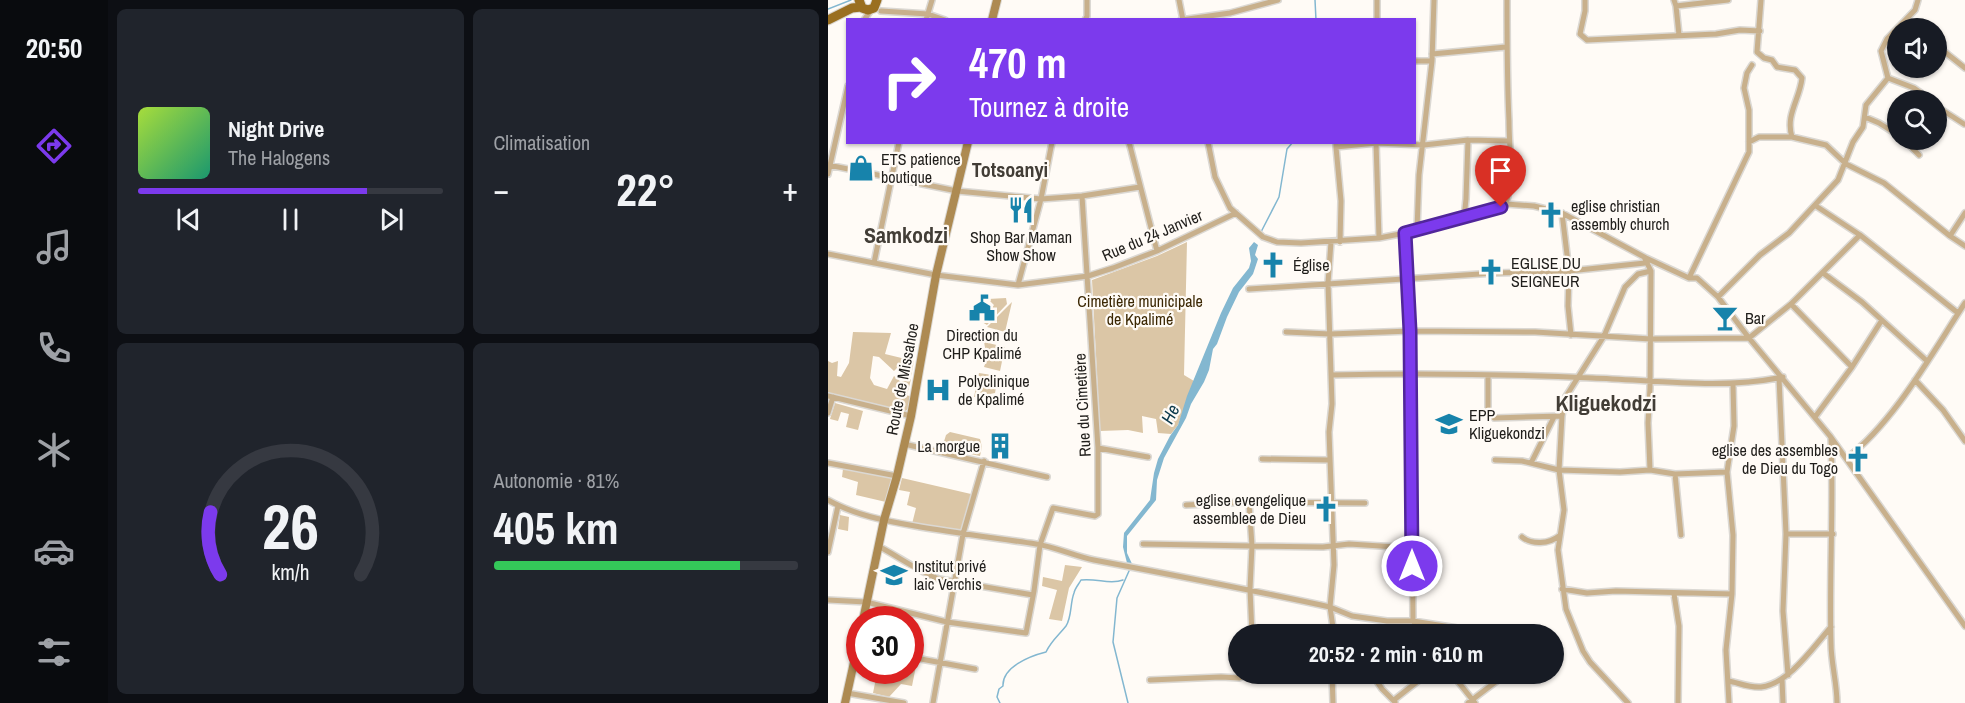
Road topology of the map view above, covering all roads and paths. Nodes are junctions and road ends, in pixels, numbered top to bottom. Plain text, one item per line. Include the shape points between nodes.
1 (932, 0) edge
2 (997, 0) edge
3 (1087, 0) edge
4 (1179, 0) edge
5 (1278, 0) edge
6 (1377, 0) edge
7 (1434, 0) edge
8 (1507, 0) edge
9 (1585, 0) edge
10 (1728, 0) edge
11 (1918, 0) edge
12 (1761, 1) edge
13 (1675, 3) edge
14 (868, 7) edge
15 (1231, 16) edge
16 (927, 17) edge
17 (992, 18) edge
18 (1087, 18) edge
19 (1182, 18) edge
20 (1198, 18) edge
21 (1377, 18) edge
22 (1908, 18) edge
23 (828, 20) edge
24 (1760, 31) junction
25 (1678, 35) junction
26 (1887, 39) edge
27 (1506, 47) junction
28 (1947, 54) edge
29 (1432, 57) junction
30 (1416, 61) edge
31 (1752, 65) dead end
32 (1965, 68) edge
33 (1887, 74) edge
34 (1888, 78) joint
35 (1917, 90) edge
36 (846, 92) edge
37 (1947, 113) edge
38 (1865, 117) junction
39 (1964, 124) edge
40 (1887, 128) edge
41 (1792, 137) junction
42 (1468, 140) junction
43 (1509, 141) junction
44 (1749, 142) junction
45 (898, 144) edge
46 (968, 144) edge
47 (1052, 144) edge
48 (1130, 144) edge
49 (1208, 144) edge
50 (1356, 144) edge
51 (1376, 144) edge
52 (1400, 144) edge
53 (1336, 145) edge
54 (1424, 145) junction
55 (1914, 150) edge
56 (1919, 155) dead end
57 (1846, 164) junction
58 (829, 165) edge
59 (828, 174) edge
60 (893, 177) junction
61 (1140, 186) junction
62 (957, 191) junction
63 (1082, 196) junction
64 (1041, 199) junction
65 (1506, 204) junction
66 (1816, 206) junction
67 (1236, 213) junction
68 (1562, 213) junction
69 (1965, 213) edge
70 (1464, 218) junction
71 (1417, 230) junction
72 (1405, 233) junction
73 (1860, 235) junction
74 (1950, 236) junction
75 (1378, 238) junction
76 (1331, 242) junction
77 (1340, 242) junction
78 (1965, 246) edge
79 (1157, 251) junction
80 (828, 254) edge
81 (1645, 260) junction
82 (874, 264) junction
83 (1569, 271) junction
84 (1651, 271) junction
85 (1823, 273) junction
86 (936, 275) junction
87 (1088, 276) junction
88 (1689, 278) junction
89 (1408, 279) junction
90 (1328, 283) junction
91 (1018, 285) junction
92 (1250, 289) dead end
93 (1718, 297) junction
94 (1965, 303) edge
95 (1791, 304) junction
96 (1958, 313) junction
97 (1882, 320) junction
98 (1410, 331) junction
99 (1286, 332) dead end
100 (1330, 334) junction
101 (1572, 335) junction
102 (1604, 336) junction
103 (1749, 338) junction
104 (1651, 339) junction
105 (1927, 361) junction
106 (1852, 367) junction
107 (1410, 374) junction
108 (1332, 375) junction
109 (1488, 376) junction
110 (1578, 377) junction
111 (1781, 378) junction
112 (1916, 380) junction
113 (1650, 381) junction
114 (1732, 384) junction
115 (830, 396) edge
116 (828, 413) edge
117 (911, 416) junction
118 (1554, 417) junction
119 (1562, 417) junction
120 (1815, 417) junction
121 (1830, 436) junction
122 (1965, 441) edge
123 (904, 444) junction
124 (1098, 448) junction
125 (1148, 457) dead end
126 (1847, 458) junction
127 (1262, 459) dead end
128 (1329, 460) junction
129 (1495, 460) dead end
130 (984, 461) junction
131 (828, 463) edge
132 (1531, 463) junction
133 (1559, 470) junction
134 (1650, 470) junction
135 (1727, 472) junction
136 (1674, 474) junction
137 (897, 476) junction
138 (1047, 477) dead end
139 (828, 500) edge
140 (1249, 502) junction
141 (1365, 503) dead end
142 (1331, 504) junction
143 (1186, 505) dead end
144 (838, 506) junction
145 (884, 520) junction
146 (963, 534) junction
147 (1786, 534) junction
148 (1833, 534) junction
149 (1560, 535) junction
150 (1681, 535) dead end
151 (1522, 537) dead end
152 (1143, 544) dead end
153 (1040, 545) junction
154 (1252, 546) junction
155 (1333, 546) junction
156 (880, 547) junction
157 (1412, 548) junction
158 (828, 552) edge
159 (955, 581) junction
160 (1250, 589) junction
161 (1562, 589) junction
162 (1674, 594) junction
163 (1732, 594) junction
164 (1033, 596) junction
165 (828, 600) edge
166 (866, 602) junction
167 (865, 606) edge
168 (1330, 607) junction
169 (1413, 621) junction
170 (947, 622) junction
171 (1252, 624) edge
172 (1333, 624) edge
173 (1415, 624) edge
174 (1432, 624) edge
175 (1965, 626) edge
176 (1831, 627) junction
177 (924, 659) edge
178 (940, 662) junction
179 (975, 669) dead end
180 (1228, 677) edge
181 (1785, 677) junction
182 (1150, 680) dead end
183 (1729, 681) junction
184 (849, 684) edge
185 (1332, 684) edge
186 (1379, 684) edge
187 (1416, 684) edge
188 (1459, 684) edge
189 (1494, 684) edge
190 (847, 693) junction
191 (1395, 702) edge
192 (1472, 702) edge
193 (845, 703) edge
194 (904, 703) edge
195 (933, 703) edge
196 (1333, 703) edge
197 (1628, 703) edge
198 (1678, 703) edge
199 (1729, 703) edge
200 (1784, 703) edge
201 (1837, 703) edge

1 - 16 street
2 - 17 main road
3 - 18 street
4 - 19 street
5 - 15 street
6 - 21 street
7 - 29 street
8 - 27 street
9 - 25 street via 1580,34 1587,40
10 - 13 street
11 - 22 street
12 - 24 street
13 - 25 street
14 - 16 street
14 - 23 main road
15 - 20 street
24 - 25 street
24 - 41 street via 1757,52 1777,67 1795,70 1803,78 1790,117
26 - 33 street via 1881,51
27 - 29 street
27 - 43 street
28 - 32 street
29 - 30 street
29 - 54 street
31 - 44 street via 1744,88
34 - 35 street
34 - 38 street via 1866,105
36 - 58 street
37 - 39 street
38 - 40 street
38 - 57 street
41 - 44 street via 1759,137
41 - 57 street via 1826,145
42 - 43 street
42 - 54 street
42 - 70 street
43 - 65 street via 1511,188
44 - 88 street via 1749,152
45 - 60 street
46 - 62 main road, Route de Missahoe
47 - 64 street
48 - 61 street
49 - 67 street via 1221,193
50 - 53 street
51 - 75 street
52 - 54 street
53 - 77 street
54 - 71 street
55 - 56 street
57 - 66 street
57 - 74 street via 1884,183
58 - 59 street
58 - 60 street
60 - 62 street
60 - 82 street
61 - 63 street
61 - 79 street
62 - 64 street
62 - 86 main road, Route de Missahoe
63 - 64 street
63 - 87 street, Rue du Cimetière
64 - 91 street
65 - 68 street
65 - 70 street
66 - 73 street
66 - 93 street
67 - 76 street via 1261,235 1286,244
67 - 79 street, Rue du 24 Janvier
68 - 81 street
68 - 83 street
69 - 74 street
70 - 71 street
71 - 72 street
72 - 75 street
72 - 89 street
73 - 85 street
73 - 96 street
74 - 78 street
75 - 77 street
76 - 77 street
76 - 90 street
79 - 87 street, Rue du 24 Janvier
80 - 82 street, Rue du 24 Janvier
81 - 83 street
81 - 84 street
81 - 88 street
82 - 86 street, Rue du 24 Janvier
83 - 89 street
83 - 101 street
84 - 102 street via 1638,274 1625,287
84 - 104 street
85 - 95 street
85 - 97 street
86 - 91 street, Rue du 24 Janvier
86 - 117 main road, Route de Missahoe
87 - 91 street, Rue du 24 Janvier
87 - 124 street, Rue du Cimetière
88 - 93 street via 1697,278
89 - 90 street
89 - 98 street
90 - 92 street
90 - 100 street
93 - 103 street
94 - 96 street
95 - 103 street
95 - 106 street
96 - 105 street
97 - 105 street
97 - 106 street
98 - 100 street
98 - 101 street
98 - 107 street
99 - 100 street
100 - 108 street
101 - 102 street
102 - 104 street
102 - 110 street
103 - 104 street
103 - 111 street
104 - 113 street
105 - 112 street
106 - 120 street
107 - 108 street
107 - 109 street
107 - 157 street
108 - 128 street
109 - 110 street
109 - 118 street via 1488,412 1494,418
110 - 113 street
110 - 119 street via 1565,398
111 - 114 street
111 - 120 street
111 - 147 street
112 - 122 street
112 - 126 street via 1864,445
113 - 114 street
113 - 134 street
114 - 135 street via 1734,426
115 - 116 street
115 - 117 street
117 - 123 main road, Route de Missahoe
118 - 119 street
118 - 132 street
119 - 133 street
120 - 121 street
121 - 126 street
121 - 148 street
123 - 130 street
123 - 137 main road, Route de Missahoe
124 - 125 street
124 - 153 street, Rue du Cimetière via 1098,514 1053,508
126 - 175 street
127 - 128 street
128 - 142 street
129 - 132 street
130 - 138 street
130 - 146 street
131 - 137 street
132 - 133 street
133 - 134 street
133 - 149 street via 1564,510
134 - 136 street
135 - 136 street
135 - 163 street via 1733,535
136 - 150 street
137 - 145 main road, Route de Missahoe
139 - 144 street
140 - 142 street
140 - 143 street
140 - 154 street
141 - 142 street
142 - 155 street
144 - 145 street
144 - 158 street
145 - 146 street
145 - 156 main road, Route de Missahoe
146 - 153 street
146 - 159 street
147 - 148 street
147 - 181 street
148 - 176 street
149 - 151 street via 1543,542
149 - 161 street
152 - 154 street
153 - 160 street via 1086,558
153 - 164 street
154 - 155 street
154 - 160 street
155 - 157 street
155 - 168 street
156 - 159 street via 927,575
156 - 166 main road, Route de Missahoe
157 - 169 street
159 - 164 street
159 - 170 street
160 - 168 street
160 - 171 street
161 - 162 street
161 - 197 street via 1583,651
162 - 163 street
162 - 198 street via 1679,626
163 - 183 street via 1726,650
164 - 170 street via 1026,633
165 - 166 street
166 - 167 main road, Route de Missahoe
166 - 170 street
168 - 169 street via 1352,616
168 - 172 street
169 - 173 street
169 - 174 street
170 - 178 street
176 - 181 street
176 - 201 street
177 - 178 street
178 - 179 street
178 - 195 street
180 - 182 street
181 - 183 street via 1759,687
181 - 200 street
183 - 199 street
184 - 190 main road
185 - 196 street
186 - 191 street
187 - 191 street
188 - 192 street
189 - 192 street
190 - 193 main road
190 - 194 street

